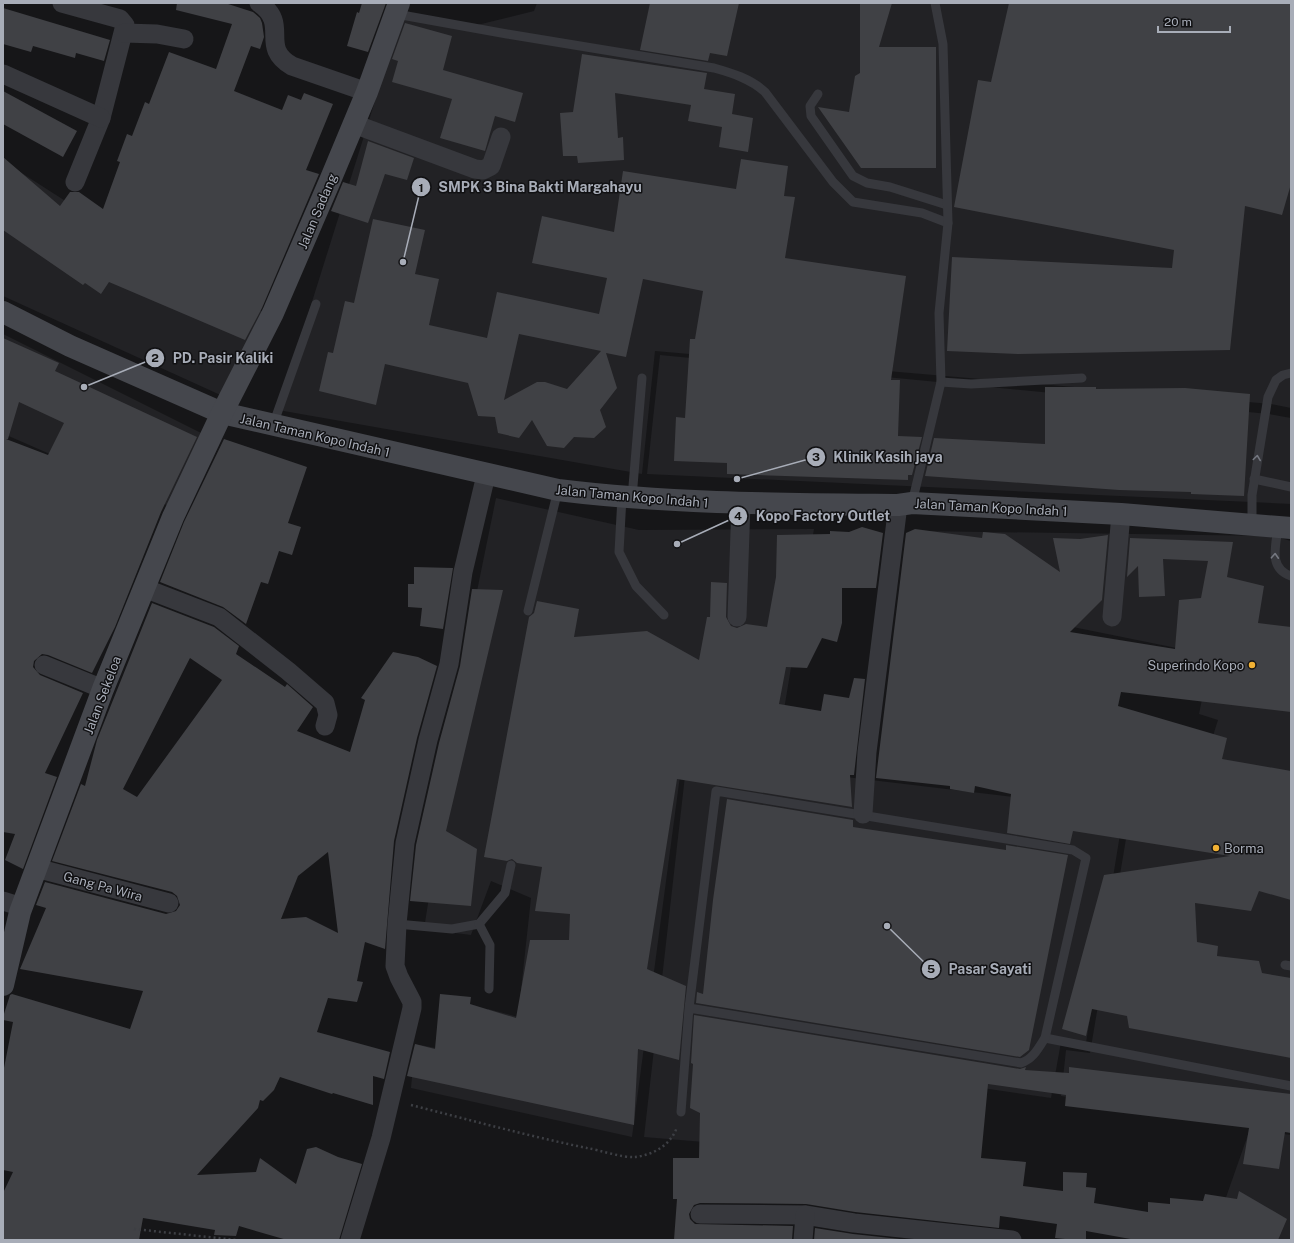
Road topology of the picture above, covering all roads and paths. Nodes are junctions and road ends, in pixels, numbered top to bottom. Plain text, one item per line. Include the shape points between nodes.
1 (62, 3) edge
2 (259, 3) edge
3 (935, 3) edge
4 (397, 8) edge
5 (124, 33) junction
6 (184, 39) dead end
7 (3, 74) edge
8 (367, 92) junction
9 (818, 94) dead end
10 (101, 118) junction
11 (354, 124) junction
12 (501, 137) dead end
13 (75, 182) dead end
14 (947, 205) junction
15 (948, 223) junction
16 (316, 304) dead end
17 (3, 312) edge
18 (1291, 374) edge
19 (642, 378) dead end
20 (1082, 378) dead end
21 (941, 382) junction
22 (222, 413) junction
23 (273, 425) junction
24 (486, 475) junction
25 (1254, 479) junction
26 (1291, 487) edge
27 (558, 490) junction
28 (627, 497) junction
29 (741, 504) junction
30 (905, 504) junction
31 (1121, 514) junction
32 (1252, 525) junction
33 (1285, 527) edge
34 (1291, 576) edge
35 (144, 588) junction
36 (528, 611) dead end
37 (664, 615) dead end
38 (737, 617) dead end
39 (1112, 617) dead end
40 (44, 665) dead end
41 (103, 689) junction
42 (325, 726) dead end
43 (863, 814) junction
44 (511, 865) dead end
45 (36, 868) junction
46 (169, 903) dead end
47 (13, 904) edge
48 (397, 924) junction
49 (478, 924) junction
50 (4, 973) edge
51 (489, 989) dead end
52 (689, 1008) junction
53 (1046, 1038) junction
54 (1291, 1086) edge
55 (389, 1099) junction
56 (681, 1112) joint
57 (700, 1214) dead end
58 (805, 1215) junction
59 (134, 1229) dead end
60 (236, 1240) edge
61 (350, 1240) edge
62 (803, 1240) edge
63 (1012, 1240) edge

1 - 5 street via 120,19 125,25
2 - 8 street via 268,9 273,17 276,51 284,61
3 - 14 lane via 943,44
4 - 8 main road, Jalan Sadang
4 - 15 lane via 507,34 714,68 738,76 757,84 765,92 833,182 853,202 922,213
5 - 6 street
5 - 10 street
7 - 10 street
8 - 11 main road, Jalan Sadang
9 - 14 lane via 810,106 811,116 853,176 867,183 890,187
10 - 13 street
11 - 12 street via 483,170 491,166
11 - 22 main road, Jalan Sadang via 273,313
14 - 15 lane
15 - 21 lane via 939,313
16 - 23 lane
17 - 22 main road, Jalan Taman Kopo Indah 1 via 70,346
25 -> 18 lane via 1268,397 1276,380 1283,375
19 - 28 lane
20 - 21 lane via 971,384
21 - 30 lane
22 - 23 main road, Jalan Taman Kopo Indah 1
22 - 35 main road, Jalan Sekeloa via 173,517
23 - 24 main road, Jalan Taman Kopo Indah 1
24 - 27 main road, Jalan Taman Kopo Indah 1
24 - 48 street via 463,572 449,664 428,740 405,843
25 - 26 lane
25 - 32 lane
27 - 28 main road, Jalan Taman Kopo Indah 1
27 - 36 lane
28 - 29 main road, Jalan Taman Kopo Indah 1
28 - 37 lane via 619,552 636,586
29 - 30 main road, Jalan Taman Kopo Indah 1
29 - 38 street
30 - 31 main road, Jalan Taman Kopo Indah 1
30 - 43 street via 867,752
31 - 32 main road, Jalan Taman Kopo Indah 1
31 - 39 street
32 - 33 main road, Jalan Taman Kopo Indah 1
34 -> 33 lane via 1281,572 1274,561
35 - 41 main road, Jalan Sekeloa
35 - 42 street via 219,617 325,703 328,714
40 - 41 street
41 - 45 main road, Jalan Sekeloa
43 - 52 lane via 716,791
43 - 53 lane via 1072,850 1086,858
44 - 49 lane via 505,893
45 - 46 street, Gang Pa Wira
45 - 47 main road, Jalan Sekeloa
47 - 50 main road, Jalan Sekeloa
48 - 49 lane via 452,929
48 - 55 street via 395,966 412,1002 412,1008
49 - 51 lane via 490,945
52 - 53 lane via 1021,1063 1031,1059
52 - 56 lane
53 - 54 lane
55 - 56 path via 545,1139 633,1157 649,1154 666,1146 676,1133
55 - 61 street via 381,1138
57 - 58 street
58 - 62 street
58 - 63 street via 854,1223
59 - 60 path

